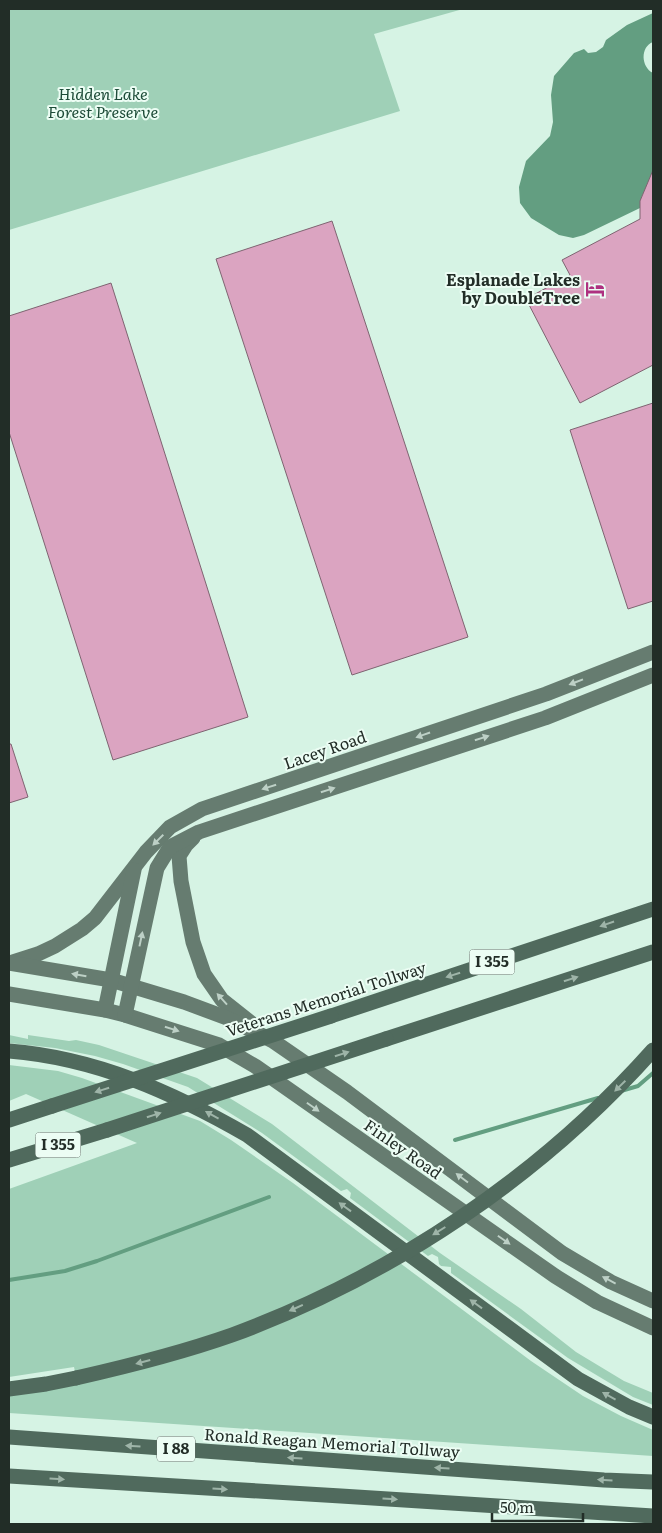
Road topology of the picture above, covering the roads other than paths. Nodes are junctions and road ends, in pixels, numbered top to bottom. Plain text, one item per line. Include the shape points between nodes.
1 (653, 652) edge
2 (653, 675) edge
3 (199, 832) junction
4 (135, 866) junction
5 (653, 909) edge
6 (653, 952) edge
7 (9, 963) edge
8 (111, 980) junction
9 (131, 986) junction
10 (9, 994) edge
11 (106, 1010) junction
12 (125, 1015) junction
13 (273, 1041) junction
14 (653, 1050) edge
15 (9, 1051) edge
16 (9, 1120) edge
17 (63, 1144) junction
18 (9, 1160) edge
19 (9, 1167) edge
20 (653, 1301) edge
21 (653, 1328) edge
22 (9, 1389) edge
23 (653, 1417) edge
24 (9, 1437) edge
25 (9, 1476) edge
26 (653, 1482) edge
27 (653, 1516) edge

1 -> 4 main road, Lacey Road via 546,694 202,810 170,827
3 -> 2 main road via 545,718
9 -> 3 main road via 156,868 170,848
13 -> 3 main road via 222,1000 204,974 193,942 179,856
4 - 7 main road via 95,918 82,929 38,954
4 - 8 main road, Lacey Road
5 -> 16 highway, Veterans Memorial Tollway / I 355, bridge
17 -> 6 highway, I 355, bridge
8 -> 7 main road, Finley Road
8 - 9 main road, Finley Road
8 - 11 main road, Lacey Road
9 - 12 main road
9 - 13 main road, Finley Road via 227,1018
10 - 11 main road, Finley Road
11 - 12 main road, Finley Road
12 -> 21 main road, Finley Road via 219,1046 255,1066 555,1276 597,1302
20 -> 13 main road, Finley Road via 610,1282 562,1253 347,1092
14 -> 22 highway, bridge via 599,1106 531,1166 450,1225 391,1260 300,1307 233,1334 138,1364
23 -> 15 highway via 578,1379 247,1135 207,1112 120,1074 70,1059
17 - 18 highway, I 355
17 - 19 highway
26 -> 24 highway, Ronald Reagan Memorial Tollway / I 88
25 -> 27 highway, I 88

